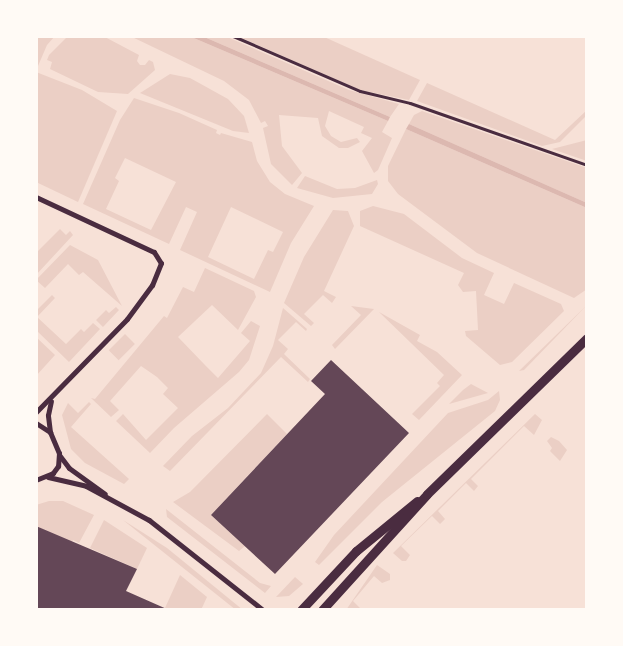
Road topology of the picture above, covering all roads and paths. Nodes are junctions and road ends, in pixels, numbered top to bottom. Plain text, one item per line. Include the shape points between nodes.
1 (233, 36) edge
2 (587, 164) edge
3 (36, 197) edge
4 (587, 338) edge
5 (52, 398) junction
6 (36, 412) edge
7 (36, 423) edge
8 (50, 432) junction
9 (59, 453) junction
10 (48, 477) junction
11 (36, 480) edge
12 (427, 494) junction
13 (109, 498) junction
14 (324, 608) edge
15 (263, 610) edge
16 (301, 610) edge

1 - 2 path via 360,91 410,103
3 - 5 street via 154,252 161,263 152,285 127,319
4 - 12 street
5 - 6 street
5 - 8 street via 48,415
7 - 8 street
8 - 9 street
9 - 10 street via 58,466
9 - 13 street via 69,468
10 - 11 street
10 - 13 street via 77,483
12 - 14 street
12 - 16 street via 356,551
13 - 15 street via 166,532

